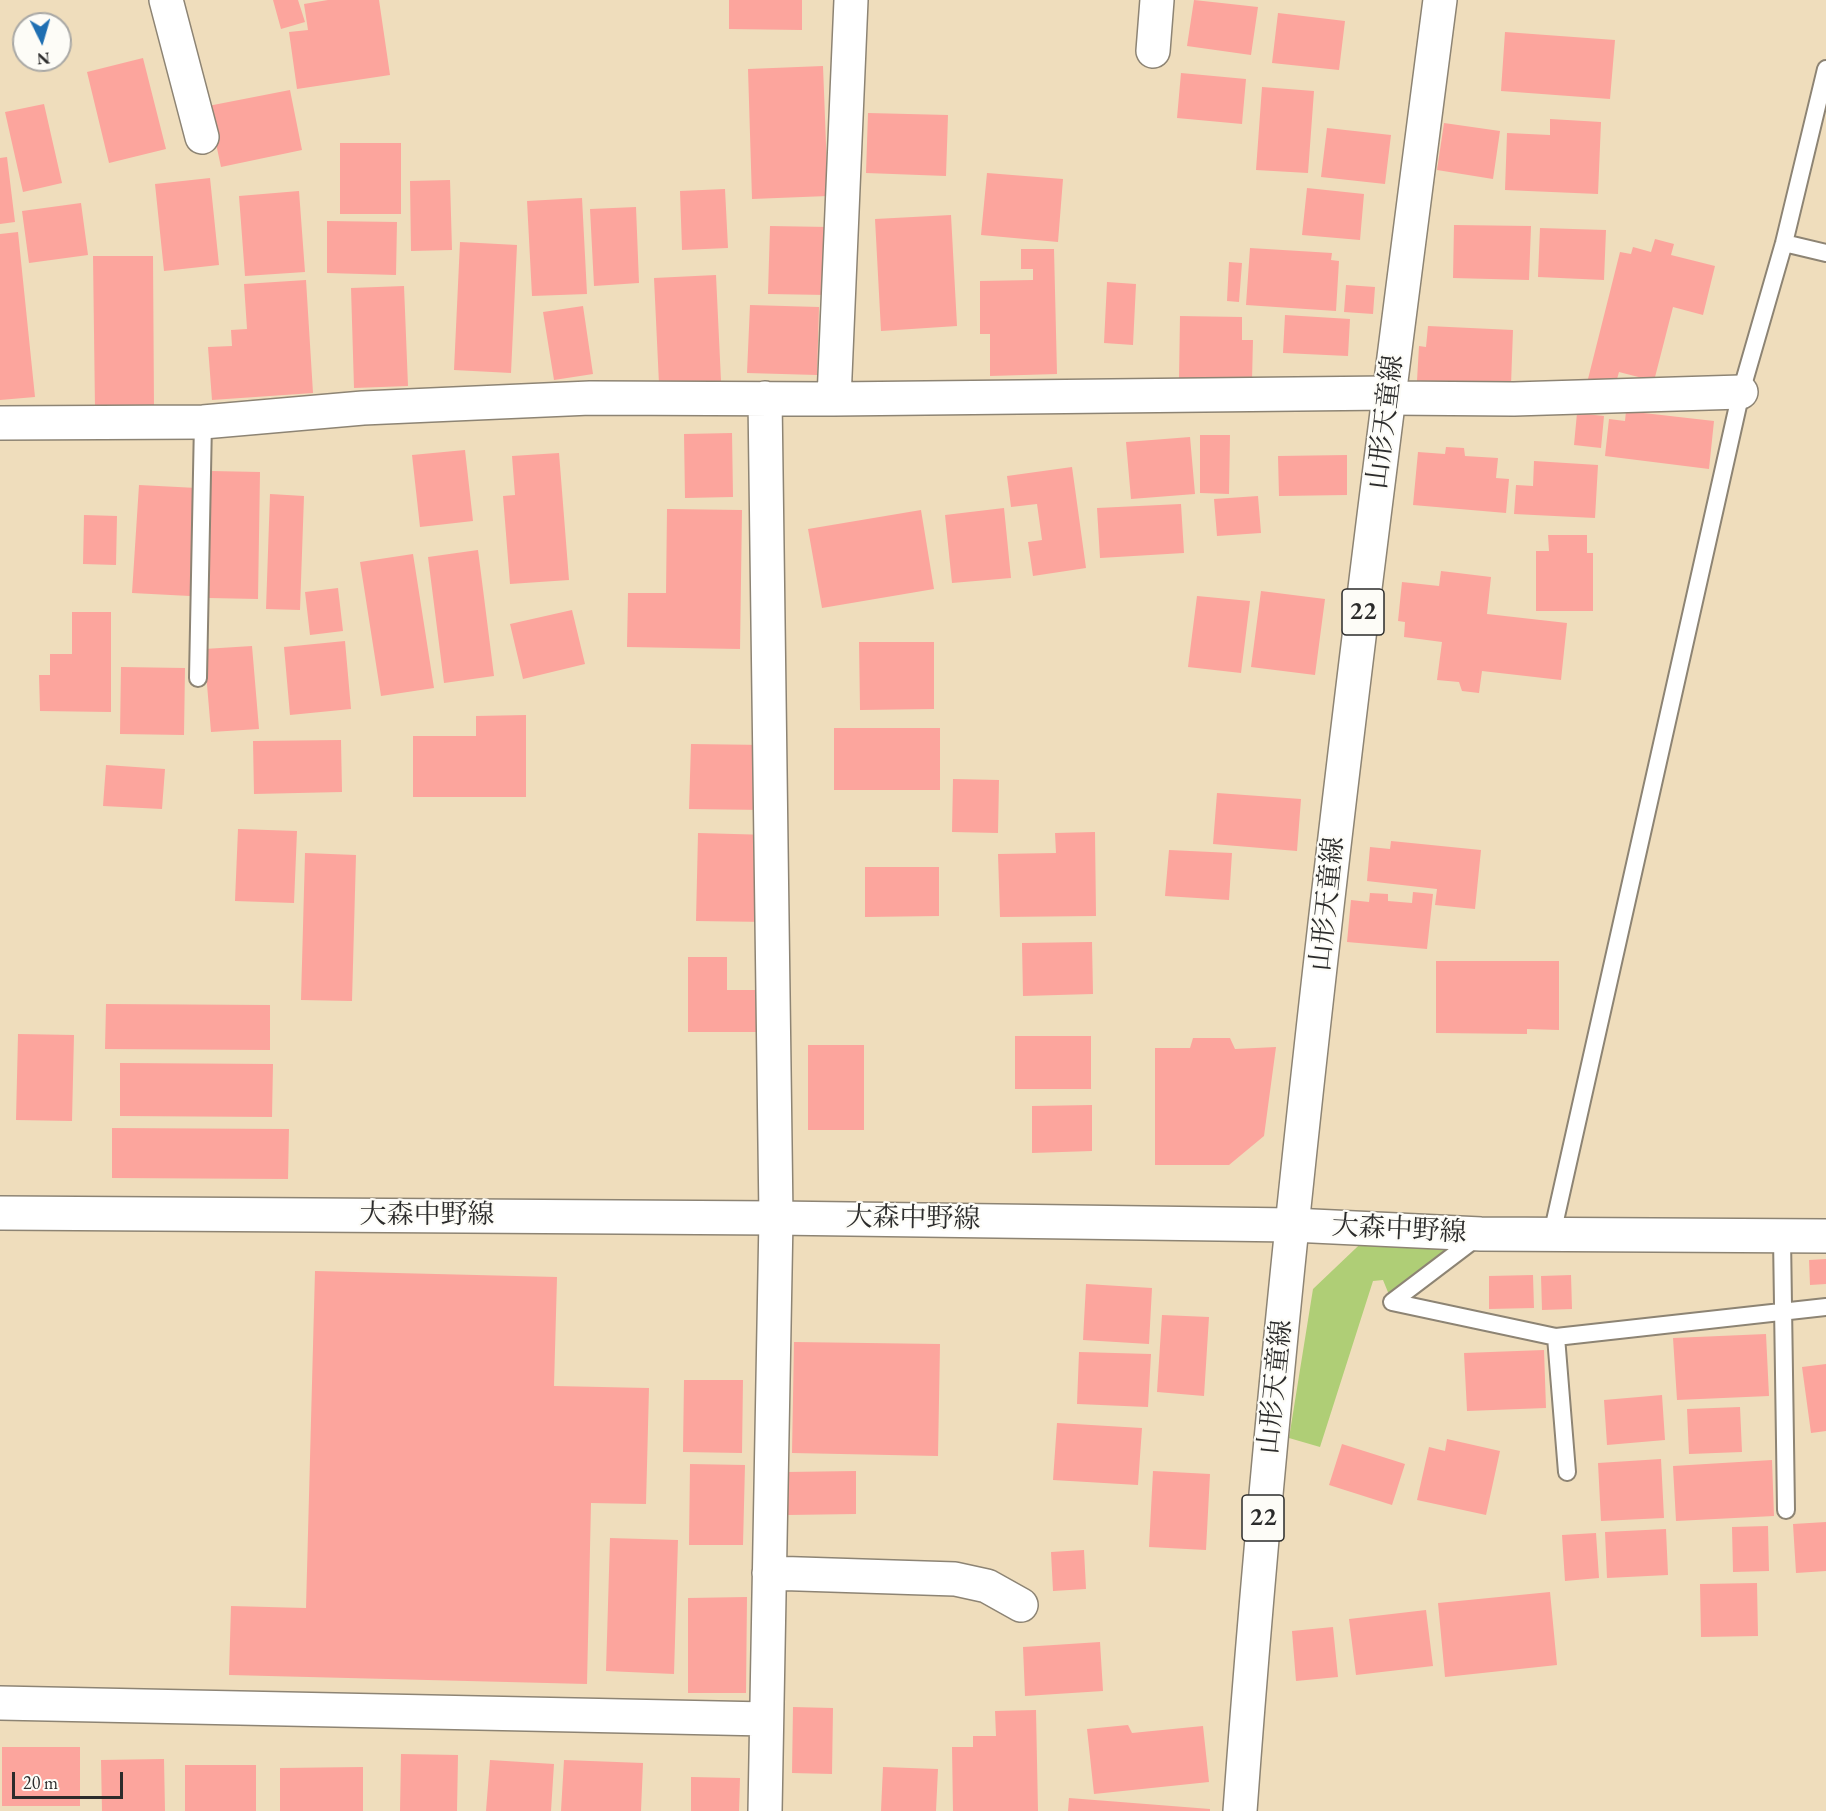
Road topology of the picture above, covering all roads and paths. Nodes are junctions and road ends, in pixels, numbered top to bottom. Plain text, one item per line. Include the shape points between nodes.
1 (166, 0) edge
2 (850, 0) edge
3 (1157, 0) edge
4 (1440, 0) edge
5 (1153, 51) dead end
6 (1826, 69) edge
7 (202, 137) dead end
8 (1784, 243) junction
9 (1826, 253) edge
10 (1741, 392) junction
11 (1389, 396) junction
12 (765, 398) junction
13 (834, 399) junction
14 (203, 422) junction
15 (0, 423) edge
16 (198, 678) dead end
17 (0, 1213) edge
18 (776, 1218) junction
19 (1292, 1225) junction
20 (1481, 1234) junction
21 (1552, 1234) junction
22 (1826, 1236) edge
23 (1782, 1237) junction
24 (1826, 1307) edge
25 (1783, 1313) junction
26 (1556, 1337) junction
27 (1567, 1472) dead end
28 (1786, 1510) dead end
29 (769, 1573) junction
30 (1022, 1605) dead end
31 (0, 1703) edge
32 (766, 1719) junction
33 (765, 1811) edge
34 (1240, 1811) edge

1 - 7 street
2 - 13 street
3 - 5 street
4 - 11 street, 山形天童線 / 22
6 - 8 lane
8 - 9 lane
8 - 10 lane
10 - 11 street via 1525,399
10 - 21 lane
11 - 13 street
11 - 19 street, 山形天童線 / 22
12 - 13 street
12 - 14 street via 590,398 363,408
12 - 18 street
14 - 15 street
14 - 16 lane
17 - 18 street, 大森中野線
18 - 19 street, 大森中野線
18 - 29 street
19 - 20 street, 大森中野線
19 - 34 street, 山形天童線 / 22 via 1255,1598
20 - 21 street, 大森中野線
20 - 26 lane via 1392,1302
21 - 23 street, 大森中野線
22 - 23 street, 大森中野線
23 - 25 lane
24 - 25 lane
25 - 26 lane
25 - 28 lane
26 - 27 lane
29 - 30 street via 955,1579 987,1586
29 - 32 street
31 - 32 street
32 - 33 street

